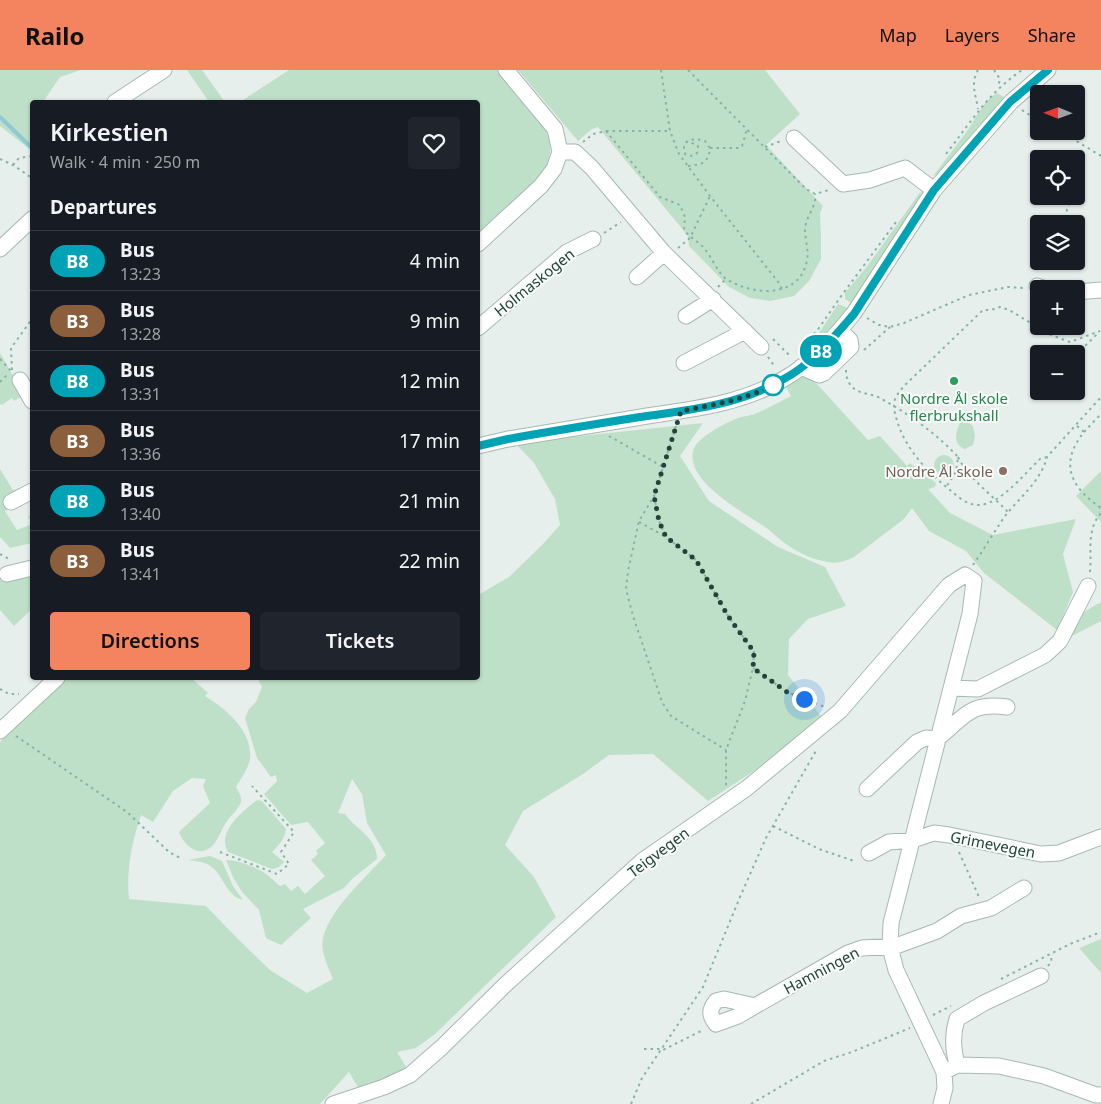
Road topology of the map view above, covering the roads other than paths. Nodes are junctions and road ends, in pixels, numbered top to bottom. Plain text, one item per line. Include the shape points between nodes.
1 (164, 70) edge
2 (506, 70) edge
3 (1048, 70) edge
4 (118, 100) edge
5 (794, 138) road end
6 (568, 152) junction
7 (934, 190) junction
8 (30, 221) edge
9 (593, 239) road end
10 (480, 242) edge
11 (0, 249) edge
12 (671, 251) junction
13 (638, 276) dead end
14 (1101, 290) edge
15 (1085, 291) edge
16 (715, 293) junction
17 (686, 316) dead end
18 (480, 326) edge
19 (840, 330) junction
20 (745, 331) junction
21 (761, 348) dead end
22 (684, 363) dead end
23 (802, 367) junction
24 (16, 376) road end
25 (30, 399) edge
26 (480, 446) edge
27 (30, 492) edge
28 (11, 502) dead end
29 (30, 568) edge
30 (6, 574) dead end
31 (1088, 586) road end
32 (55, 680) edge
33 (951, 688) junction
34 (1008, 707) dead end
35 (2, 729) edge
36 (937, 739) junction
37 (867, 789) dead end
38 (1101, 837) edge
39 (913, 840) junction
40 (869, 852) dead end
41 (1024, 888) dead end
42 (890, 947) junction
43 (1041, 976) dead end
44 (755, 1006) junction
45 (951, 1068) junction
46 (1101, 1095) edge
47 (334, 1104) edge
48 (942, 1104) edge

1 - 4 street
2 - 6 street via 555,129
3 - 7 street via 1010,102
5 - 7 street via 843,184 870,180 905,168
6 - 10 street via 541,186
6 - 12 street via 592,168 632,216
7 - 19 street via 854,314
8 - 11 street
9 - 18 street, Holmaskogen via 567,252
12 - 13 street
12 - 16 street
14 - 15 street
16 - 17 street
16 - 20 street
19 - 23 street
19 - 23 street via 850,340 846,352 819,375
20 - 21 street
20 - 22 street
23 - 26 street via 783,380 723,404
24 - 25 street
27 - 28 street
29 - 30 street
31 - 33 street via 1060,641 1045,655 978,689
32 - 35 street
33 - 36 street
33 - 47 street, Teigvegen via 970,614 974,581 966,575 949,585 840,711 747,788 642,861 410,1075
34 - 36 street via 993,705 972,709
36 - 37 street via 926,738 918,742
36 - 39 street
38 - 39 street, Grimevegen via 1059,853 1041,854 934,833
39 - 40 street, Grimevegen via 889,842
39 - 42 street via 891,923
41 - 42 street, Hamningen via 982,912 961,916 937,931
42 - 44 street, Hamningen via 862,948 848,953
42 - 45 street via 896,970 920,1021
43 - 45 street via 957,1019
44 - 44 street, Hamningen via 724,999 716,1001 711,1018 716,1024
45 - 46 street via 987,1064 1013,1068
45 - 48 street

